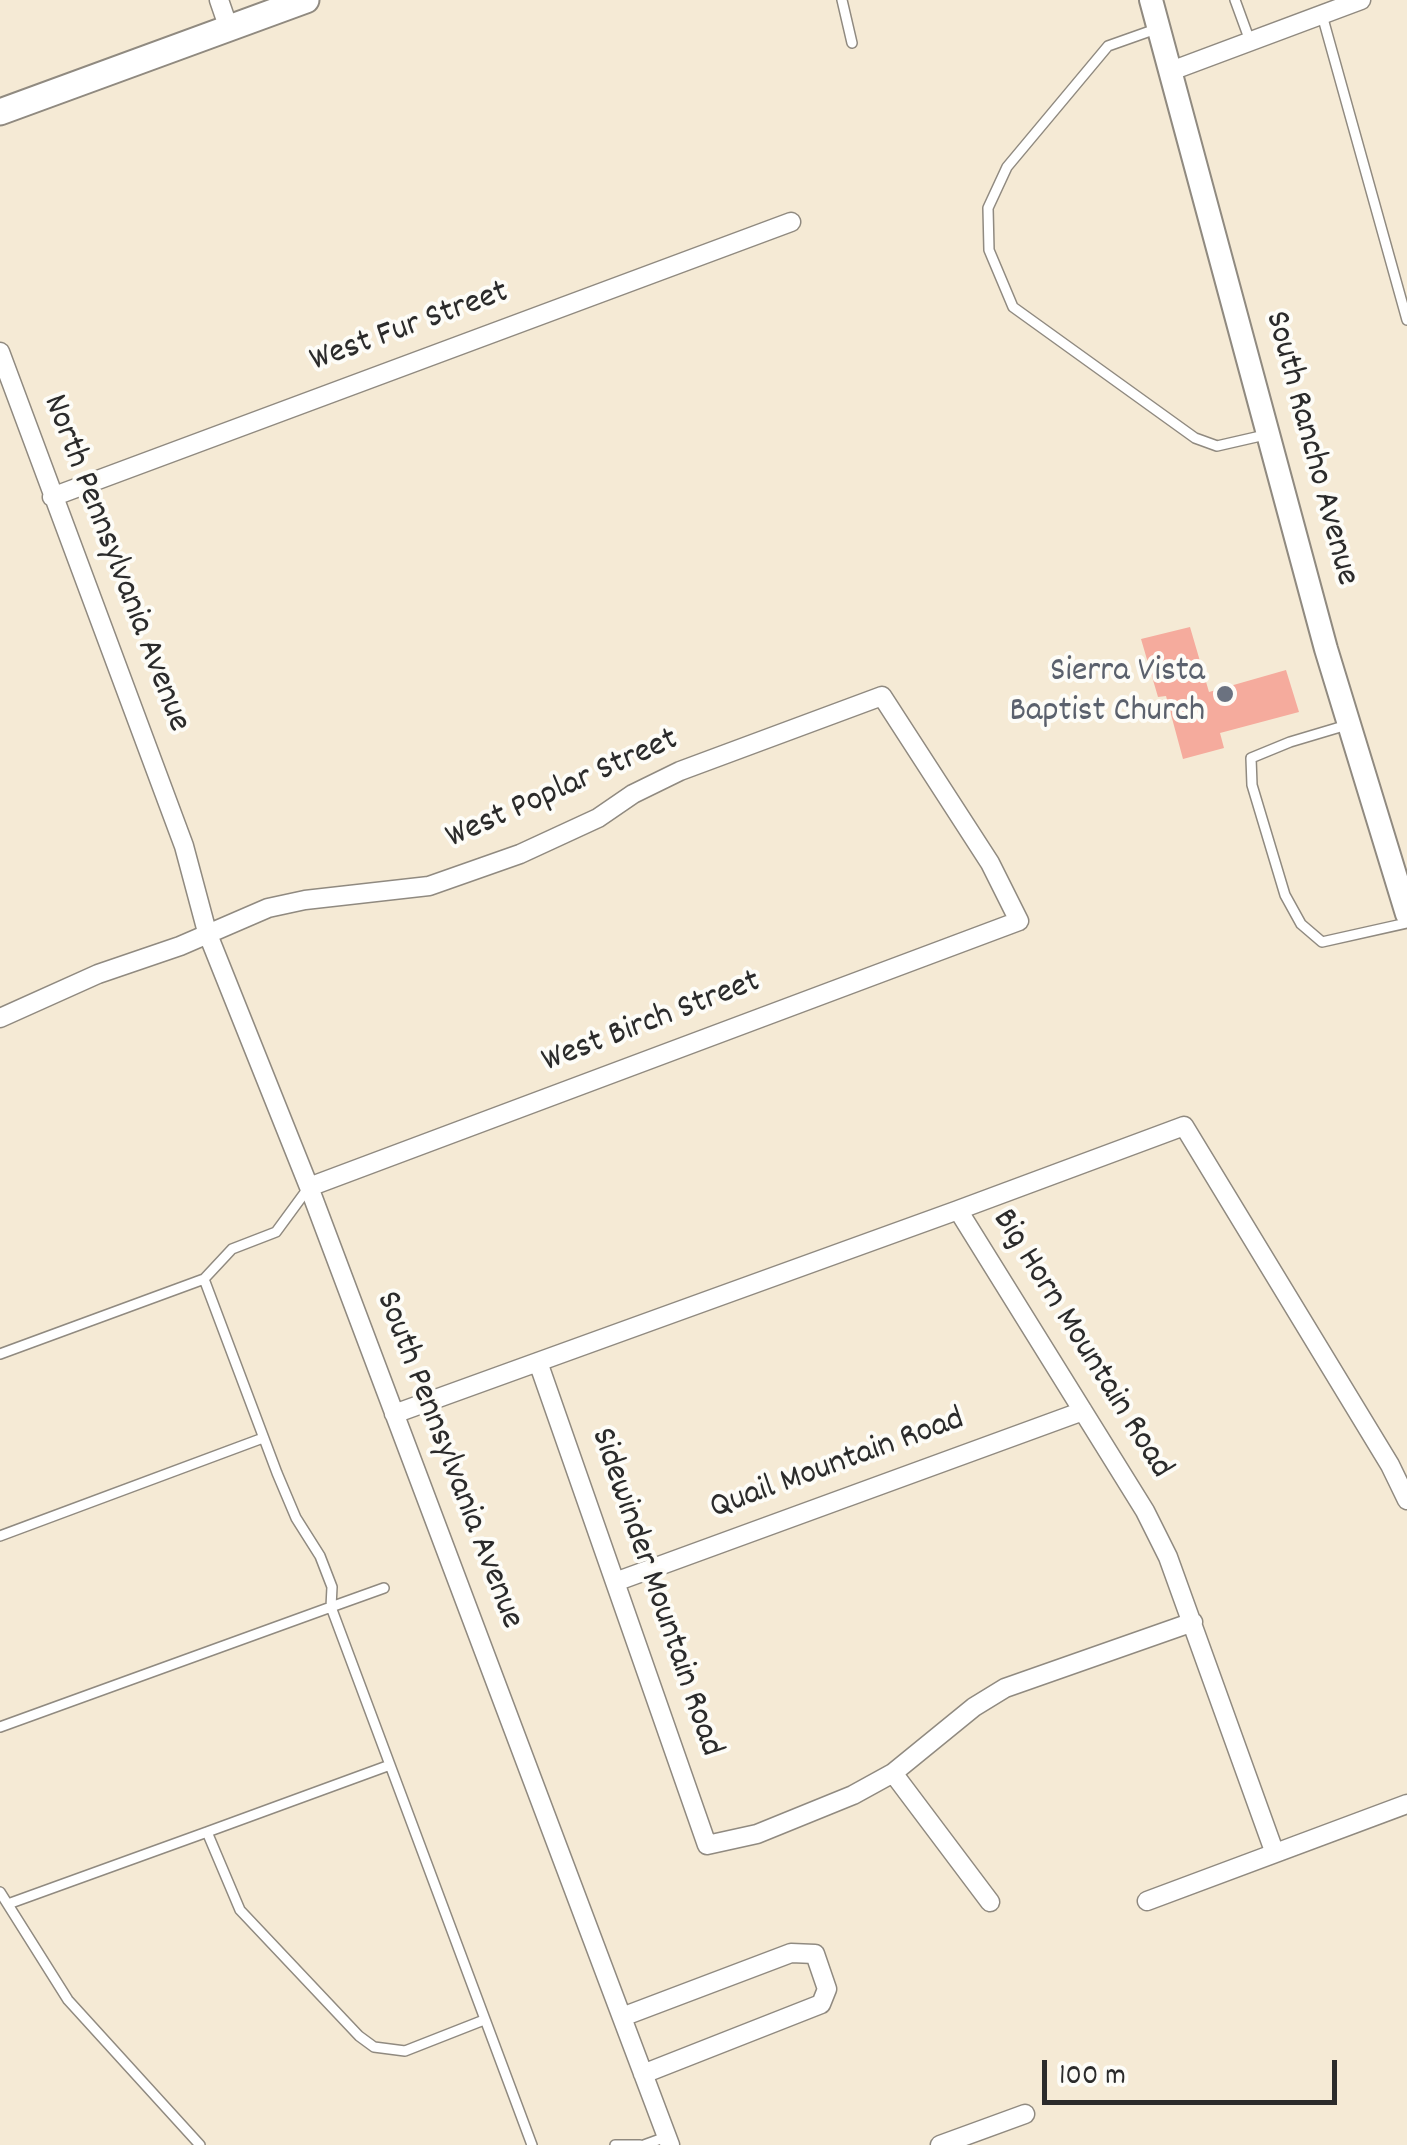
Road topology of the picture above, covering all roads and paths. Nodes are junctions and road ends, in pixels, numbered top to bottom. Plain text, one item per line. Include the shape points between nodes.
1 (219, 0) edge
2 (306, 0) edge
3 (842, 0) edge
4 (1236, 0) edge
5 (1361, 0) edge
6 (1156, 2) edge
7 (1322, 15) junction
8 (1158, 28) junction
9 (229, 29) junction
10 (1250, 41) junction
11 (852, 43) dead end
12 (1171, 71) junction
13 (0, 112) edge
14 (791, 222) dead end
15 (1407, 320) edge
16 (0, 352) edge
17 (1268, 434) junction
18 (52, 497) junction
19 (1349, 724) junction
20 (167, 799) joint
21 (1407, 914) edge
22 (1019, 921) joint
23 (1407, 923) edge
24 (207, 932) junction
25 (0, 1018) edge
26 (309, 1187) junction
27 (958, 1210) junction
28 (204, 1280) junction
29 (0, 1354) edge
30 (538, 1362) junction
31 (1082, 1411) junction
32 (394, 1414) junction
33 (263, 1438) junction
34 (1407, 1500) edge
35 (0, 1536) edge
36 (615, 1582) junction
37 (384, 1588) dead end
38 (331, 1608) junction
39 (1192, 1622) junction
40 (0, 1727) edge
41 (390, 1765) junction
42 (893, 1773) junction
43 (1407, 1804) edge
44 (207, 1832) junction
45 (1274, 1851) junction
46 (0, 1892) edge
47 (1147, 1901) dead end
48 (990, 1902) dead end
49 (8, 1904) junction
50 (622, 2017) junction
51 (484, 2020) junction
52 (644, 2074) junction
53 (1025, 2114) dead end
54 (668, 2141) edge
55 (200, 2145) edge
56 (532, 2145) edge
57 (615, 2145) edge
58 (642, 2145) edge
59 (940, 2145) edge

1 - 9 street
2 - 9 main road
3 - 11 lane
4 - 10 lane
5 - 7 street
6 - 8 street, South Rancho Avenue
7 - 10 street
7 - 15 lane
8 - 12 street, South Rancho Avenue
8 - 17 lane via 1108,46 1007,167 988,208 989,250 1013,307 1195,438 1217,446
9 - 13 main road
10 - 12 street
12 - 17 street, South Rancho Avenue
14 - 18 street, West Fur Street
16 - 18 street, North Pennsylvania Avenue
17 - 19 street, South Rancho Avenue
18 - 20 street, North Pennsylvania Avenue
19 - 21 street, South Rancho Avenue
19 - 23 lane via 1251,758 1252,785 1284,895 1301,924 1322,942
20 - 24 street, South Pennsylvania Avenue
22 - 24 street, West Poplar Street via 990,862 882,696 680,772 564,835 429,886 305,900
22 - 26 street, West Birch Street
24 - 25 street, West Poplar Street
24 - 26 street, South Pennsylvania Avenue
26 - 28 lane via 276,1232 232,1249
26 - 32 street, South Pennsylvania Avenue
27 - 30 street, Big Horn Mountain Road
27 - 31 street, Big Horn Mountain Road
27 - 34 street via 1184,1126
28 - 29 lane
28 - 33 lane
30 - 32 street, Big Horn Mountain Road
30 - 36 street, Sidewinder Mountain Road
31 - 36 street, Quail Mountain Road
31 - 39 street, Big Horn Mountain Road via 1144,1510
32 - 50 street, South Pennsylvania Avenue
33 - 35 lane
33 - 38 lane via 296,1518 320,1556 332,1587
36 - 42 street, Sidewinder Mountain Road via 708,1846 797,1819
37 - 38 lane
38 - 40 lane
38 - 41 lane
39 - 42 street via 1005,1688
39 - 45 street, Big Horn Mountain Road
41 - 44 lane
41 - 51 lane
42 - 48 street
43 - 45 street
44 - 49 lane
44 - 51 lane via 240,1910 374,2047 405,2051
45 - 47 street
46 - 49 lane
49 - 55 lane via 68,2000
50 - 52 street, South Pennsylvania Avenue
50 - 52 street via 790,1953 814,1954 827,1989 821,2004
51 - 56 lane
52 - 54 street, South Pennsylvania Avenue
53 - 59 street
54 - 58 lane
57 - 58 lane

